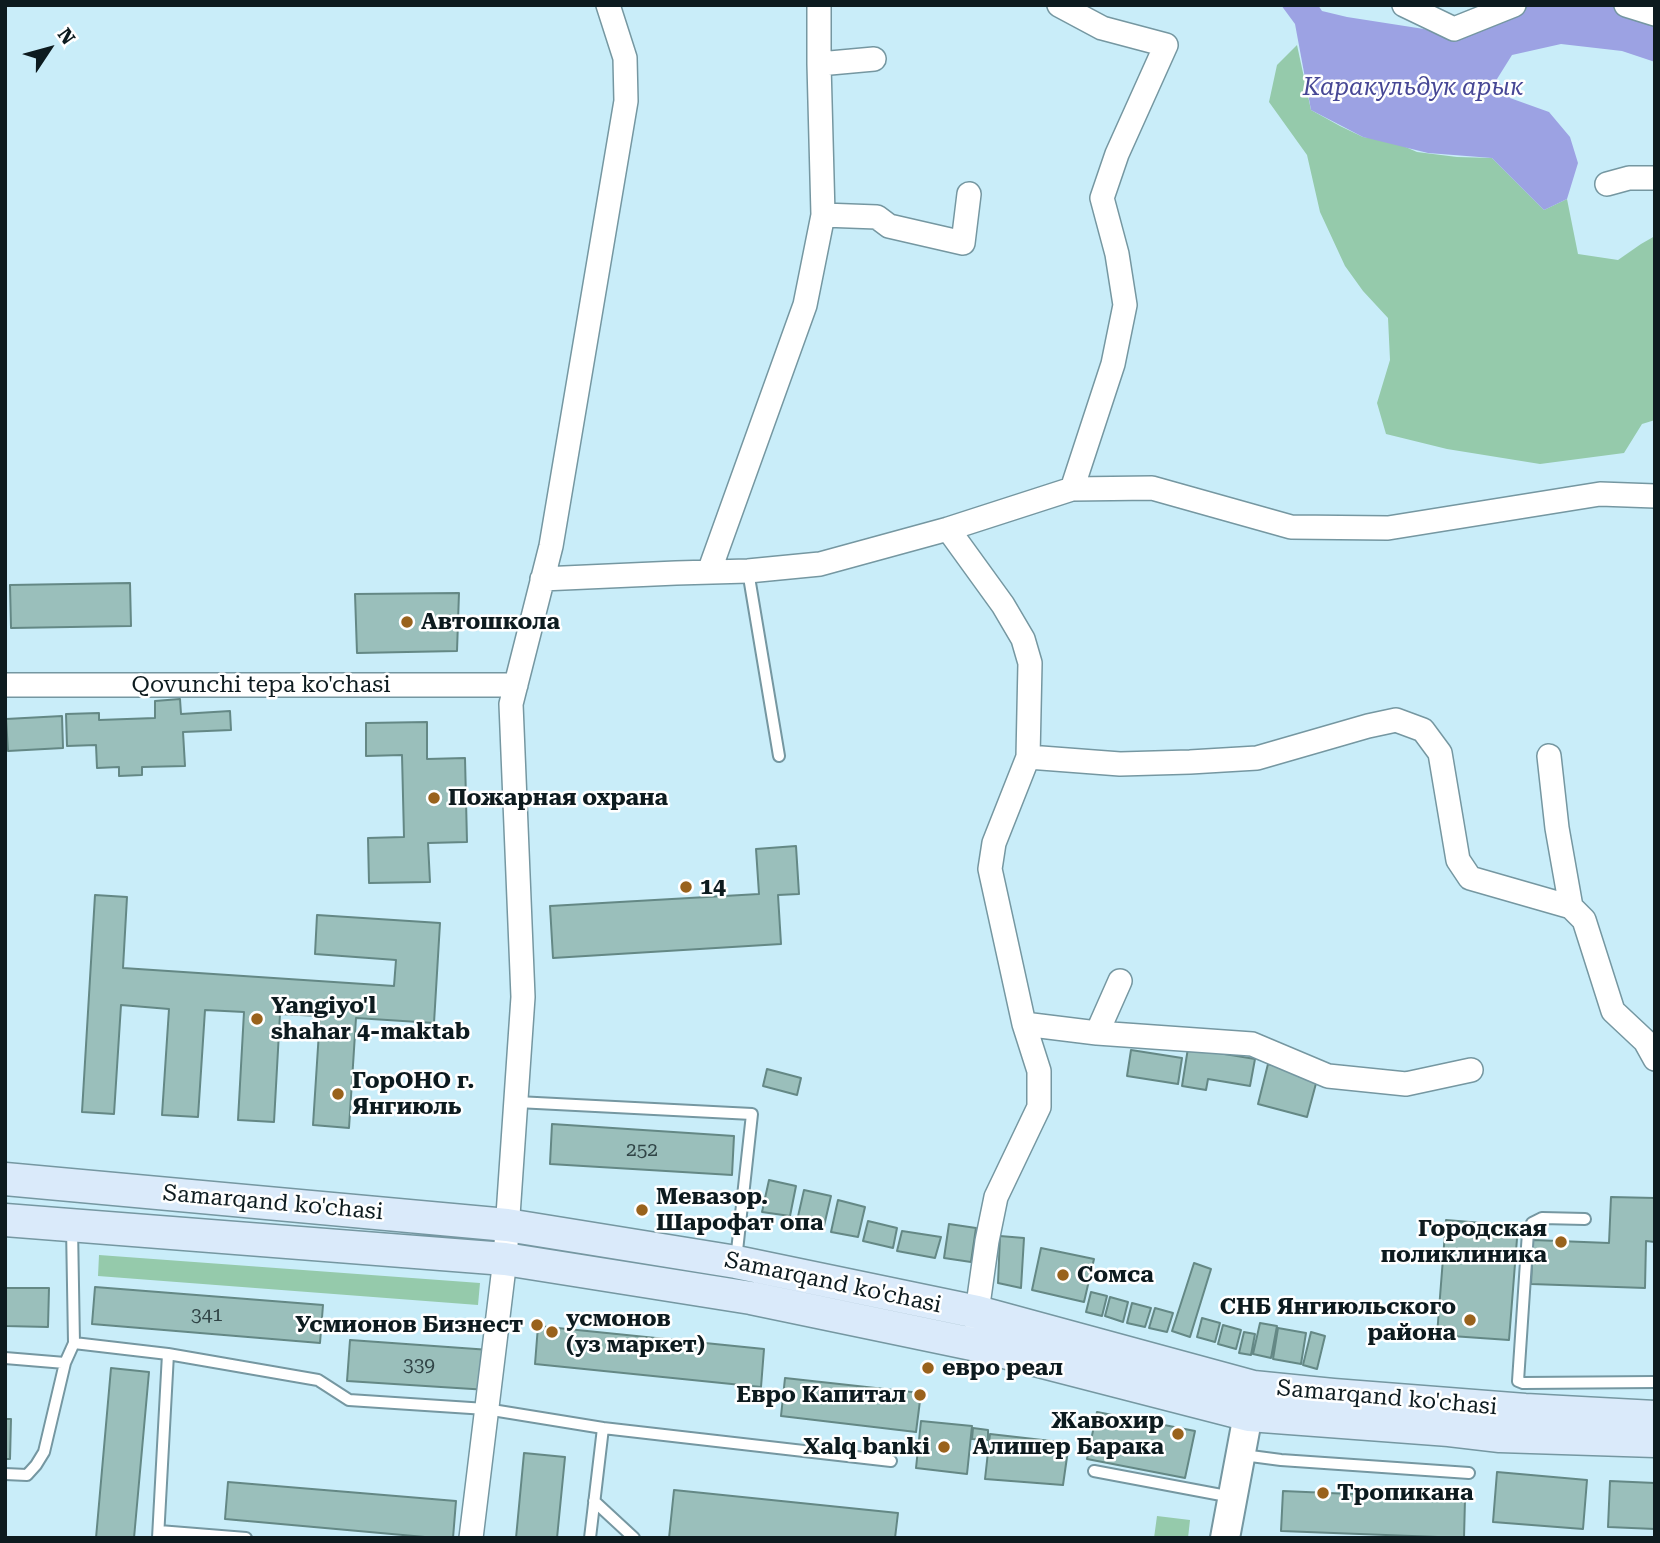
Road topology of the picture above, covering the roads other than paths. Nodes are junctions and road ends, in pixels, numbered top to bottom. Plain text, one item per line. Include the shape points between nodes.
1 (608, 5) edge
2 (819, 5) edge
3 (1059, 5) edge
4 (1404, 5) edge
5 (1514, 5) edge
6 (1626, 5) edge
7 (1655, 14) edge
8 (874, 60) dead end
9 (820, 64) junction
10 (1655, 178) edge
11 (1607, 184) dead end
12 (969, 194) dead end
13 (823, 215) junction
14 (1072, 489) junction
15 (1655, 496) edge
16 (948, 529) junction
17 (748, 571) junction
18 (709, 572) junction
19 (542, 579) junction
20 (5, 685) edge
21 (516, 685) junction
22 (779, 756) dead end
23 (1549, 756) dead end
24 (1028, 757) junction
25 (1571, 907) junction
26 (1121, 981) dead end
27 (1024, 1024) junction
28 (1097, 1033) junction
29 (1655, 1059) edge
30 (1471, 1070) dead end
31 (517, 1102) junction
32 (5, 1179) edge
33 (1585, 1219) dead end
34 (5, 1220) edge
35 (72, 1224) junction
36 (507, 1225) junction
37 (505, 1259) junction
38 (736, 1262) junction
39 (977, 1312) junction
40 (74, 1343) junction
41 (977, 1345) junction
42 (168, 1354) junction
43 (5, 1357) edge
44 (65, 1363) junction
45 (1655, 1382) edge
46 (1251, 1401) junction
47 (486, 1409) junction
48 (1655, 1417) edge
49 (603, 1428) junction
50 (1655, 1441) edge
51 (1240, 1455) junction
52 (891, 1461) dead end
53 (1094, 1471) dead end
54 (1469, 1473) dead end
55 (5, 1474) edge
56 (1233, 1497) junction
57 (594, 1501) junction
58 (158, 1534) edge
59 (246, 1538) edge
60 (471, 1538) edge
61 (590, 1538) edge
62 (634, 1538) edge
63 (1225, 1538) edge

1 - 19 street via 625,58 626,101
2 - 9 street
3 - 14 street via 1102,29 1166,45 1102,198 1125,305 1113,364
4 - 5 street via 1454,29
6 - 7 street
8 - 9 street
9 - 13 street
10 - 11 street
12 - 13 street via 963,243 889,226 877,217
13 - 18 street via 805,305
14 - 15 street via 1152,488 1291,527 1374,528 1600,494
14 - 16 street
16 - 17 street via 820,564
16 - 24 street via 1023,639 1030,663
17 - 18 street
17 - 22 lane
18 - 19 street
19 - 21 street
20 - 21 street, Qovunchi tepa ko'chasi
21 - 31 street via 511,704 523,997
23 - 25 street
24 - 25 street via 1120,764 1257,758 1396,720 1423,730 1440,753 1458,860 1470,878
24 - 27 street via 994,843 990,869
25 - 29 street via 1584,920 1613,1011 1644,1041
26 - 28 street
27 - 28 street
27 - 39 street via 1039,1071 1039,1107 996,1197
28 - 30 street via 1252,1044 1328,1076 1354,1079 1406,1084
31 - 36 street
31 - 38 lane via 752,1114
32 - 36 main road, Samarqand ko'chasi
33 - 45 lane via 1542,1218 1532,1223 1528,1232 1518,1381
34 - 35 main road, Samarqand ko'chasi
35 - 37 main road, Samarqand ko'chasi
35 - 40 lane
36 - 37 street
36 - 38 main road, Samarqand ko'chasi
37 - 41 main road, Samarqand ko'chasi via 751,1298
37 - 47 street
38 - 39 main road, Samarqand ko'chasi
39 - 41 street
39 - 46 main road, Samarqand ko'chasi
40 - 42 lane
40 - 44 lane
41 - 46 main road, Samarqand ko'chasi
42 - 47 lane via 318,1380 349,1400
42 - 58 lane
43 - 44 lane
44 - 55 lane via 44,1452 27,1475
46 - 48 main road, Samarqand ko'chasi via 1333,1395
46 - 50 main road, Samarqand ko'chasi via 1500,1436
46 - 51 street
47 - 49 lane
47 - 60 street
49 - 52 lane
49 - 57 lane
51 - 54 lane
51 - 56 street
53 - 56 lane
56 - 63 street
57 - 61 lane
57 - 62 lane
58 - 59 lane

